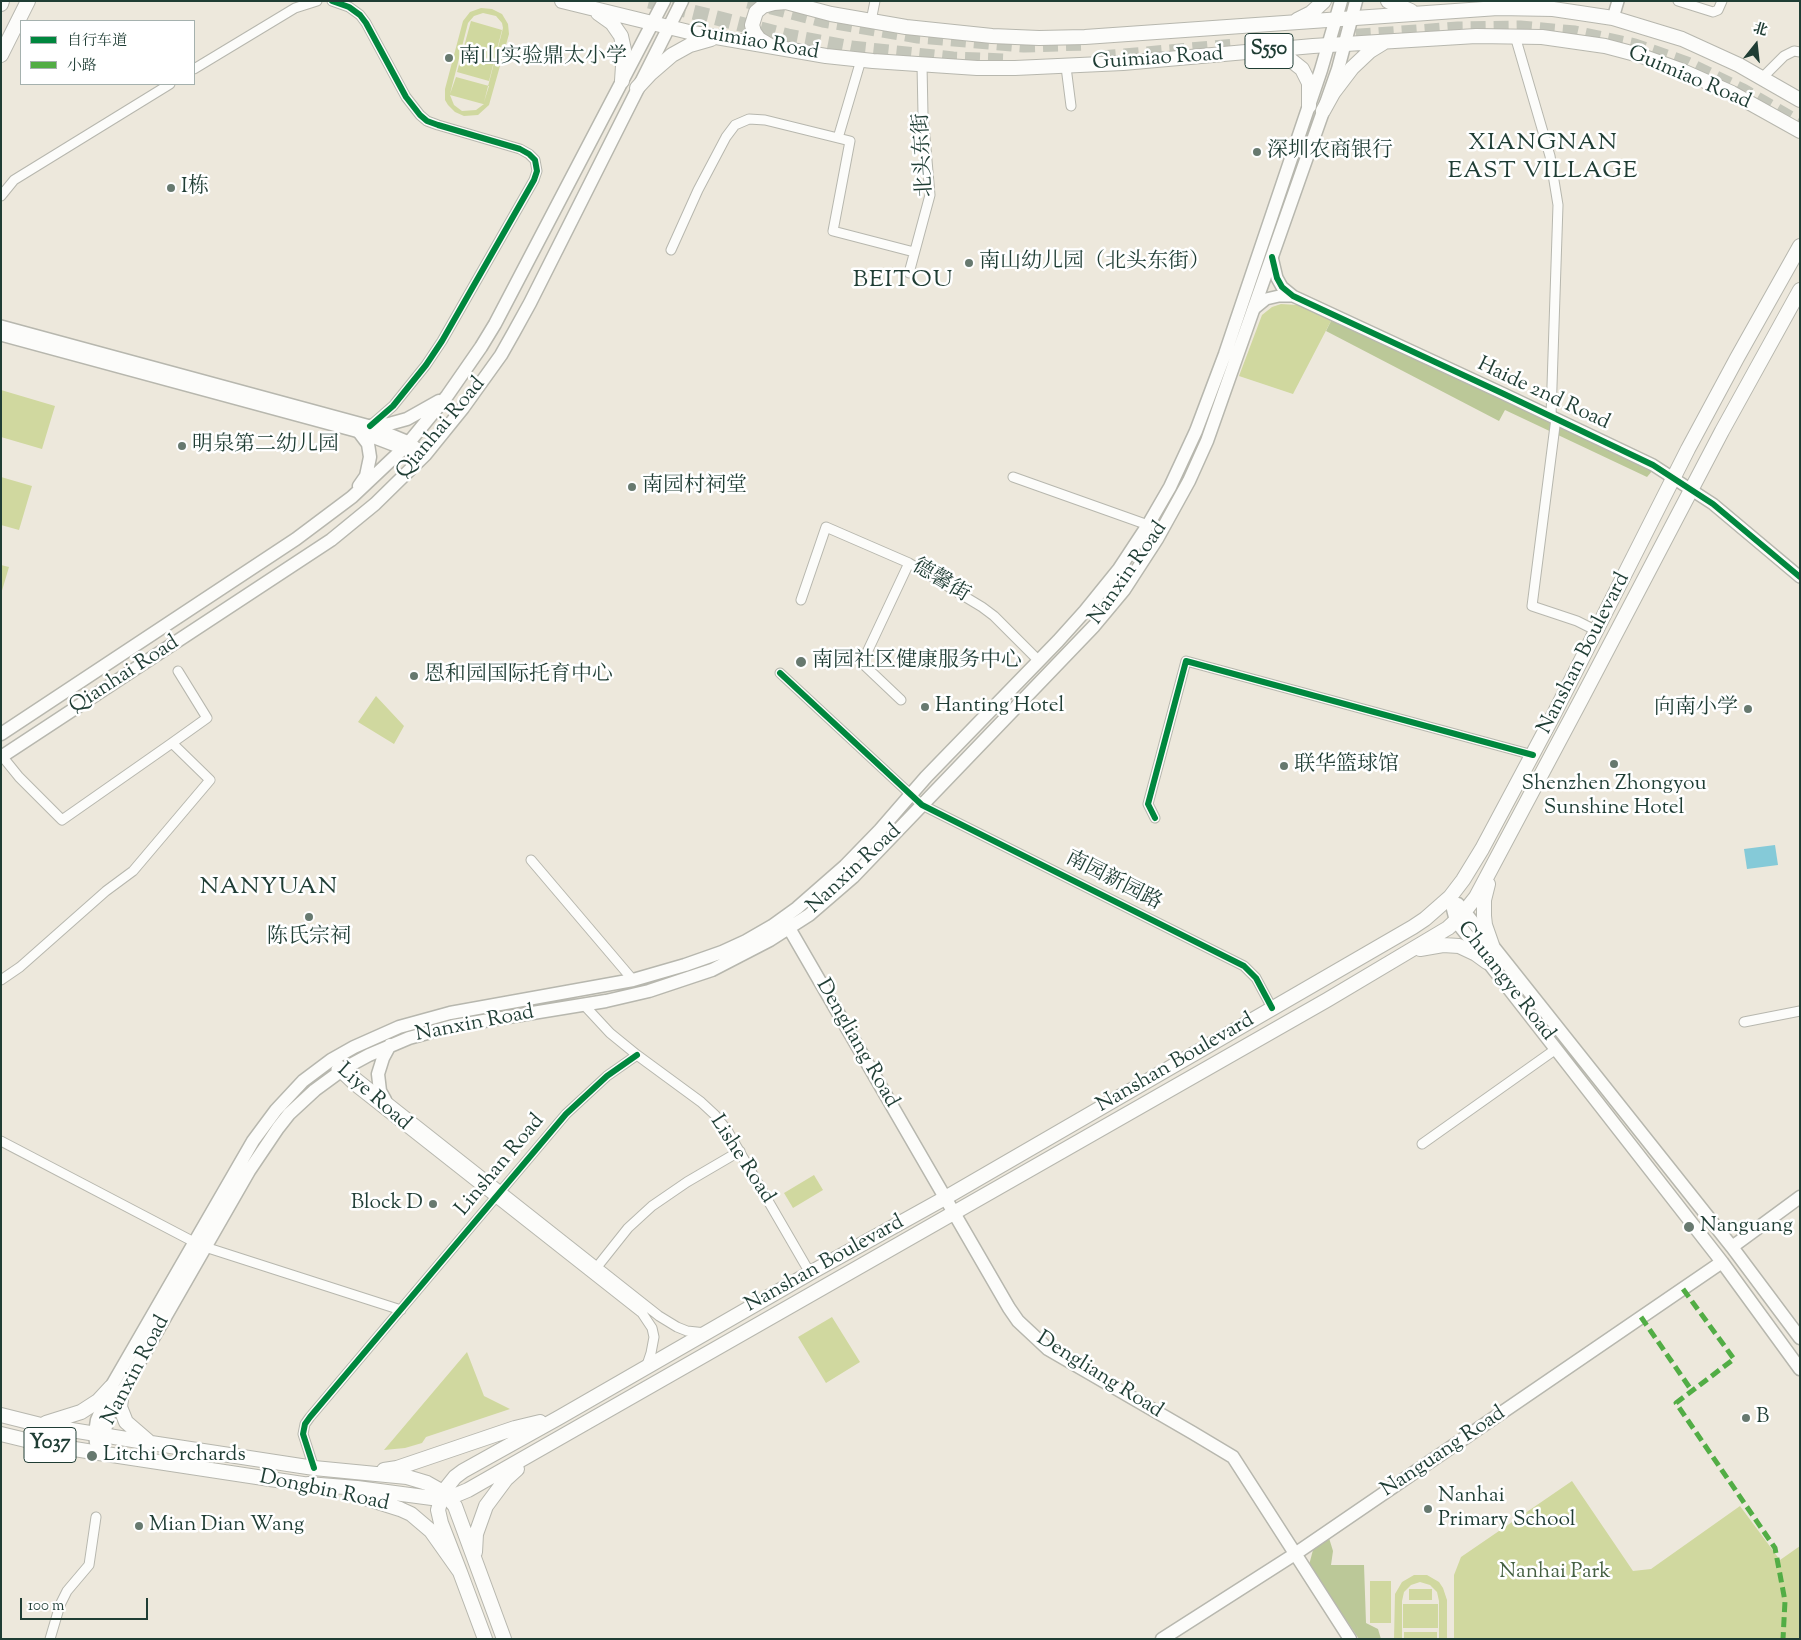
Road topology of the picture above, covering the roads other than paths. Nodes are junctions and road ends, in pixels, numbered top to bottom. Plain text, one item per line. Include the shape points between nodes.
1 (28, 1) edge
2 (317, 1) edge
3 (332, 1) edge
4 (664, 1) edge
5 (682, 1) edge
6 (875, 1) edge
7 (1324, 1) edge
8 (1341, 1) edge
9 (1356, 1) edge
10 (1388, 1) edge
11 (1618, 1) edge
12 (1678, 1) edge
13 (1722, 1) edge
14 (784, 2) edge
15 (575, 3) edge
16 (1422, 13) junction
17 (1352, 18) junction
18 (1613, 18) junction
19 (1336, 19) junction
20 (871, 21) junction
21 (1286, 23) junction
22 (652, 24) junction
23 (669, 28) junction
24 (1515, 36) junction
25 (721, 38) junction
26 (1390, 41) junction
27 (1345, 44) junction
28 (1328, 45) junction
29 (775, 47) junction
30 (1258, 52) junction
31 (1800, 52) edge
32 (1, 54) edge
33 (861, 60) junction
34 (922, 65) junction
35 (1066, 67) junction
36 (195, 69) edge
37 (1762, 78) junction
38 (622, 81) junction
39 (168, 85) edge
40 (637, 88) junction
41 (1800, 99) edge
42 (1071, 106) dead end
43 (1308, 106) junction
44 (1324, 111) junction
45 (1794, 128) edge
46 (838, 138) junction
47 (1800, 138) edge
48 (1, 196) edge
49 (1800, 246) edge
50 (672, 250) dead end
51 (914, 252) junction
52 (1272, 257) junction
53 (909, 273) dead end
54 (1800, 290) edge
55 (1293, 296) junction
56 (1255, 308) junction
57 (1, 326) edge
58 (1, 335) edge
59 (447, 396) junction
60 (1554, 417) junction
61 (370, 426) junction
62 (359, 432) junction
63 (406, 446) junction
64 (425, 455) junction
65 (1012, 477) dead end
66 (1673, 479) junction
67 (1691, 490) junction
68 (352, 497) junction
69 (1148, 526) junction
70 (909, 563) junction
71 (1800, 577) edge
72 (801, 600) dead end
73 (1597, 631) junction
74 (1039, 661) junction
75 (178, 671) dead end
76 (780, 673) dead end
77 (901, 700) dead end
78 (1, 734) edge
79 (172, 743) junction
80 (1532, 755) junction
81 (2, 756) edge
82 (910, 795) junction
83 (922, 805) junction
84 (1155, 818) dead end
85 (1498, 855) junction
86 (531, 860) dead end
87 (1450, 897) junction
88 (1460, 916) junction
89 (789, 928) junction
90 (1492, 945) junction
91 (1410, 951) junction
92 (1487, 962) junction
93 (1, 980) edge
94 (633, 980) junction
95 (584, 1005) junction
96 (1272, 1008) junction
97 (1800, 1011) edge
98 (450, 1013) junction
99 (1744, 1022) dead end
100 (453, 1026) junction
101 (390, 1045) junction
102 (1556, 1049) junction
103 (637, 1055) junction
104 (331, 1060) junction
105 (341, 1070) junction
106 (385, 1100) junction
107 (1, 1141) edge
108 (1422, 1144) dead end
109 (740, 1151) junction
110 (499, 1195) junction
111 (1800, 1197) edge
112 (945, 1198) junction
113 (954, 1213) junction
114 (200, 1244) junction
115 (1732, 1247) junction
116 (1722, 1262) junction
117 (597, 1267) junction
118 (810, 1273) junction
119 (401, 1310) junction
120 (706, 1333) junction
121 (1800, 1338) edge
122 (646, 1368) junction
123 (1800, 1369) edge
124 (116, 1389) junction
125 (1, 1415) edge
126 (560, 1417) junction
127 (40, 1425) junction
128 (1, 1434) edge
129 (99, 1434) junction
130 (151, 1442) junction
131 (542, 1449) junction
132 (98, 1453) junction
133 (314, 1468) junction
134 (354, 1473) junction
135 (308, 1484) junction
136 (444, 1496) junction
137 (96, 1517) dead end
138 (1296, 1554) junction
139 (476, 1562) junction
140 (460, 1572) junction
141 (50, 1639) edge
142 (485, 1639) edge
143 (504, 1639) edge
144 (1162, 1639) edge
145 (1350, 1639) edge

1 - 32 main road
2 - 36 street via 295,8
3 - 61 street via 360,15 412,106 427,121 520,148 535,160 537,171 442,341 393,406
4 - 22 main road, Qianhai Road
5 - 23 main road, Qianhai Road
6 - 20 street
7 - 21 main road via 1304,17
8 - 19 main road, Nanxin Road / Y037
9 - 17 main road, Nanxin Road / Y037
10 - 16 main road
11 - 18 street
12 - 13 street via 1713,12 1718,10
14 - 20 main road, Guimiao Road / S550
14 - 29 main road via 763,6 753,19 754,32 759,39
15 - 22 main road, Guimiao Road / S550
15 - 38 main road via 605,17 621,36 624,50
16 - 17 main road, Guimiao Road / S550
16 - 18 main road, Guimiao Road / S550 via 1540,8
17 - 19 main road, Guimiao Road / S550
17 - 27 main road, Nanxin Road / Y037
18 - 37 main road, Guimiao Road / S550 via 1682,39
19 - 21 main road, Guimiao Road / S550
19 - 28 main road, Nanxin Road / Y037
20 - 21 main road, Guimiao Road / S550 via 957,33 1039,38
22 - 23 main road, Guimiao Road / S550
22 - 38 main road, Qianhai Road
23 - 25 main road, Guimiao Road / S550
23 - 40 main road, Qianhai Road
24 - 26 main road, Guimiao Road / S550
24 - 45 main road, Guimiao Road / S550 via 1587,43 1639,55 1708,82
24 - 60 street via 1550,156 1558,205
25 - 29 main road, Guimiao Road / S550
25 - 40 main road via 698,41 681,49
26 - 27 main road, Guimiao Road / S550
26 - 44 main road via 1370,51 1352,68
27 - 28 main road, Guimiao Road / S550
27 - 44 main road, Nanxin Road / Y037
28 - 30 main road, Guimiao Road / S550
28 - 43 main road, Nanxin Road / Y037
29 - 33 main road, Guimiao Road / S550
30 - 35 main road, Guimiao Road / S550
30 - 43 main road via 1287,57 1302,68 1309,83
31 - 37 street via 1784,56
33 - 34 main road, Guimiao Road / S550
33 - 46 street
34 - 35 main road, Guimiao Road / S550
34 - 51 street, 北头东街 via 930,195
35 - 42 street
37 - 41 main road, Guimiao Road / S550
38 - 59 main road, Qianhai Road via 509,300
39 - 48 street via 14,180
40 - 64 main road, Qianhai Road via 514,332 469,400
43 - 69 main road, Nanxin Road / Y037 via 1203,413
44 - 52 main road, Nanxin Road / Y037
45 - 47 main road
46 - 50 street via 765,120 749,119 735,125 698,190
46 - 51 street via 850,142 833,231
49 - 66 main road, Nanshan Boulevard
51 - 53 street, 北头东街
52 - 55 street, Haide 2nd Road via 1277,278
52 - 56 main road, Nanxin Road / Y037
54 - 67 main road, Nanshan Boulevard
55 - 56 street via 1266,299
55 - 60 street, Haide 2nd Road
56 - 83 main road, Nanxin Road / Y037 via 1198,462 1145,559 1094,626
57 - 61 street
58 - 62 street
59 - 61 main road via 407,419
59 - 63 main road, Qianhai Road
60 - 66 street, Haide 2nd Road via 1652,465
60 - 73 street via 1532,606
61 - 63 street
62 - 63 street
62 - 68 main road via 368,444 370,462 366,476
63 - 64 street
63 - 68 main road, Qianhai Road
64 - 81 main road, Qianhai Road via 375,504 331,540
65 - 69 street
66 - 67 street, Haide 2nd Road
66 - 73 main road, Nanshan Boulevard
67 - 71 street, Haide 2nd Road via 1713,504
67 - 85 main road, Nanshan Boulevard
68 - 78 main road, Qianhai Road via 287,545
69 - 74 main road, Nanxin Road / Y037 via 1096,598
70 - 72 street, 德馨街 via 826,527
70 - 74 street, 德馨街 via 994,616
70 - 77 street via 862,663
73 - 80 main road, Nanshan Boulevard
74 - 82 main road, Nanxin Road / Y037
75 - 79 street via 207,718
76 - 82 street, 南园新园路
79 - 81 street via 62,820
79 - 93 street via 210,780 133,871
80 - 84 street via 1186,661 1148,804
80 - 87 main road, Nanshan Boulevard via 1479,854
82 - 83 street, 南园新园路
82 - 94 main road, Nanxin Road / Y037 via 839,872 772,926 722,952
83 - 89 main road, Nanxin Road / Y037 via 852,877
83 - 96 street, 南园新园路 via 1244,966 1256,978
85 - 88 main road, Nanshan Boulevard via 1476,896
85 - 90 main road via 1486,890 1484,908 1485,925
86 - 94 street
87 - 88 main road, Chuangye Road
87 - 96 main road, Nanshan Boulevard via 1413,927
88 - 90 main road, Chuangye Road
88 - 91 main road, Nanshan Boulevard
88 - 92 main road, Chuangye Road
89 - 95 main road, Nanxin Road / Y037 via 751,951 691,978 642,993
89 - 112 main road, Dengliang Road
90 - 115 main road, Chuangye Road
91 - 92 main road via 1451,945 1467,949
91 - 113 main road, Nanshan Boulevard
92 - 102 main road, Chuangye Road
94 - 98 main road, Nanxin Road / Y037
95 - 100 main road, Nanxin Road / Y037
95 - 103 street, Lishe Road via 600,1024
96 - 112 main road, Nanshan Boulevard
97 - 99 street
98 - 100 main road
98 - 104 main road, Nanxin Road / Y037 via 392,1030
100 - 101 main road, Nanxin Road / Y037
101 - 105 main road, Nanxin Road / Y037
101 - 106 main road via 378,1074
102 - 108 street
102 - 116 main road, Chuangye Road
103 - 109 street, Lishe Road via 701,1102 727,1130
103 - 110 street, Linshan Road via 607,1076 574,1106
104 - 105 street, Liye Road
104 - 114 main road, Nanxin Road / Y037 via 303,1081 265,1123 240,1161
105 - 106 street, Liye Road
105 - 110 street, Liye Road
105 - 114 main road, Nanxin Road / Y037 via 301,1102 278,1128
106 - 110 street, Liye Road
107 - 114 street
109 - 117 street via 652,1206 628,1228
109 - 118 street, Lishe Road
110 - 117 street, Liye Road
110 - 119 street, Linshan Road
110 - 122 street, Liye Road via 642,1313 654,1337
111 - 115 main road
112 - 113 main road, Dengliang Road
112 - 118 main road, Nanshan Boulevard
113 - 131 main road, Nanshan Boulevard
113 - 138 main road, Dengliang Road via 1009,1308 1033,1336 1048,1349 1229,1454
114 - 119 street
114 - 124 main road, Nanxin Road / Y037
115 - 121 main road, Chuangye Road
116 - 123 main road, Chuangye Road
116 - 138 main road, Nanguang Road
117 - 120 street, Liye Road via 665,1321 688,1331
118 - 120 main road, Nanshan Boulevard
119 - 133 street, Linshan Road via 305,1424 303,1440
120 - 122 main road, Nanshan Boulevard
122 - 126 main road, Nanshan Boulevard
124 - 127 main road via 81,1412
124 - 129 main road, Nanxin Road / Y037
124 - 130 main road via 126,1422
125 - 127 main road, Dongbin Road / Y037
126 - 134 main road via 515,1428 397,1468
126 - 136 main road, Nanshan Boulevard via 472,1465 455,1477
127 - 129 main road, Dongbin Road / Y037
128 - 132 main road, Dongbin Road / Y037
129 - 130 main road, Dongbin Road
129 - 132 main road, Nanxin Road / Y037
130 - 133 main road, Dongbin Road
131 - 136 main road, Nanshan Boulevard via 478,1485
131 - 139 main road via 506,1480 486,1506 476,1534
132 - 135 main road, Dongbin Road
133 - 134 main road, Dongbin Road
134 - 136 main road, Dongbin Road via 407,1477 427,1483
135 - 136 main road
135 - 140 main road, Dongbin Road via 377,1500 411,1514 431,1531
136 - 139 main road via 455,1506
136 - 140 main road via 438,1510 440,1523
137 - 141 street via 89,1565 68,1591
138 - 144 main road, Nanguang Road
138 - 145 main road, Dengliang Road
139 - 143 main road
140 - 142 main road, Dongbin Road

